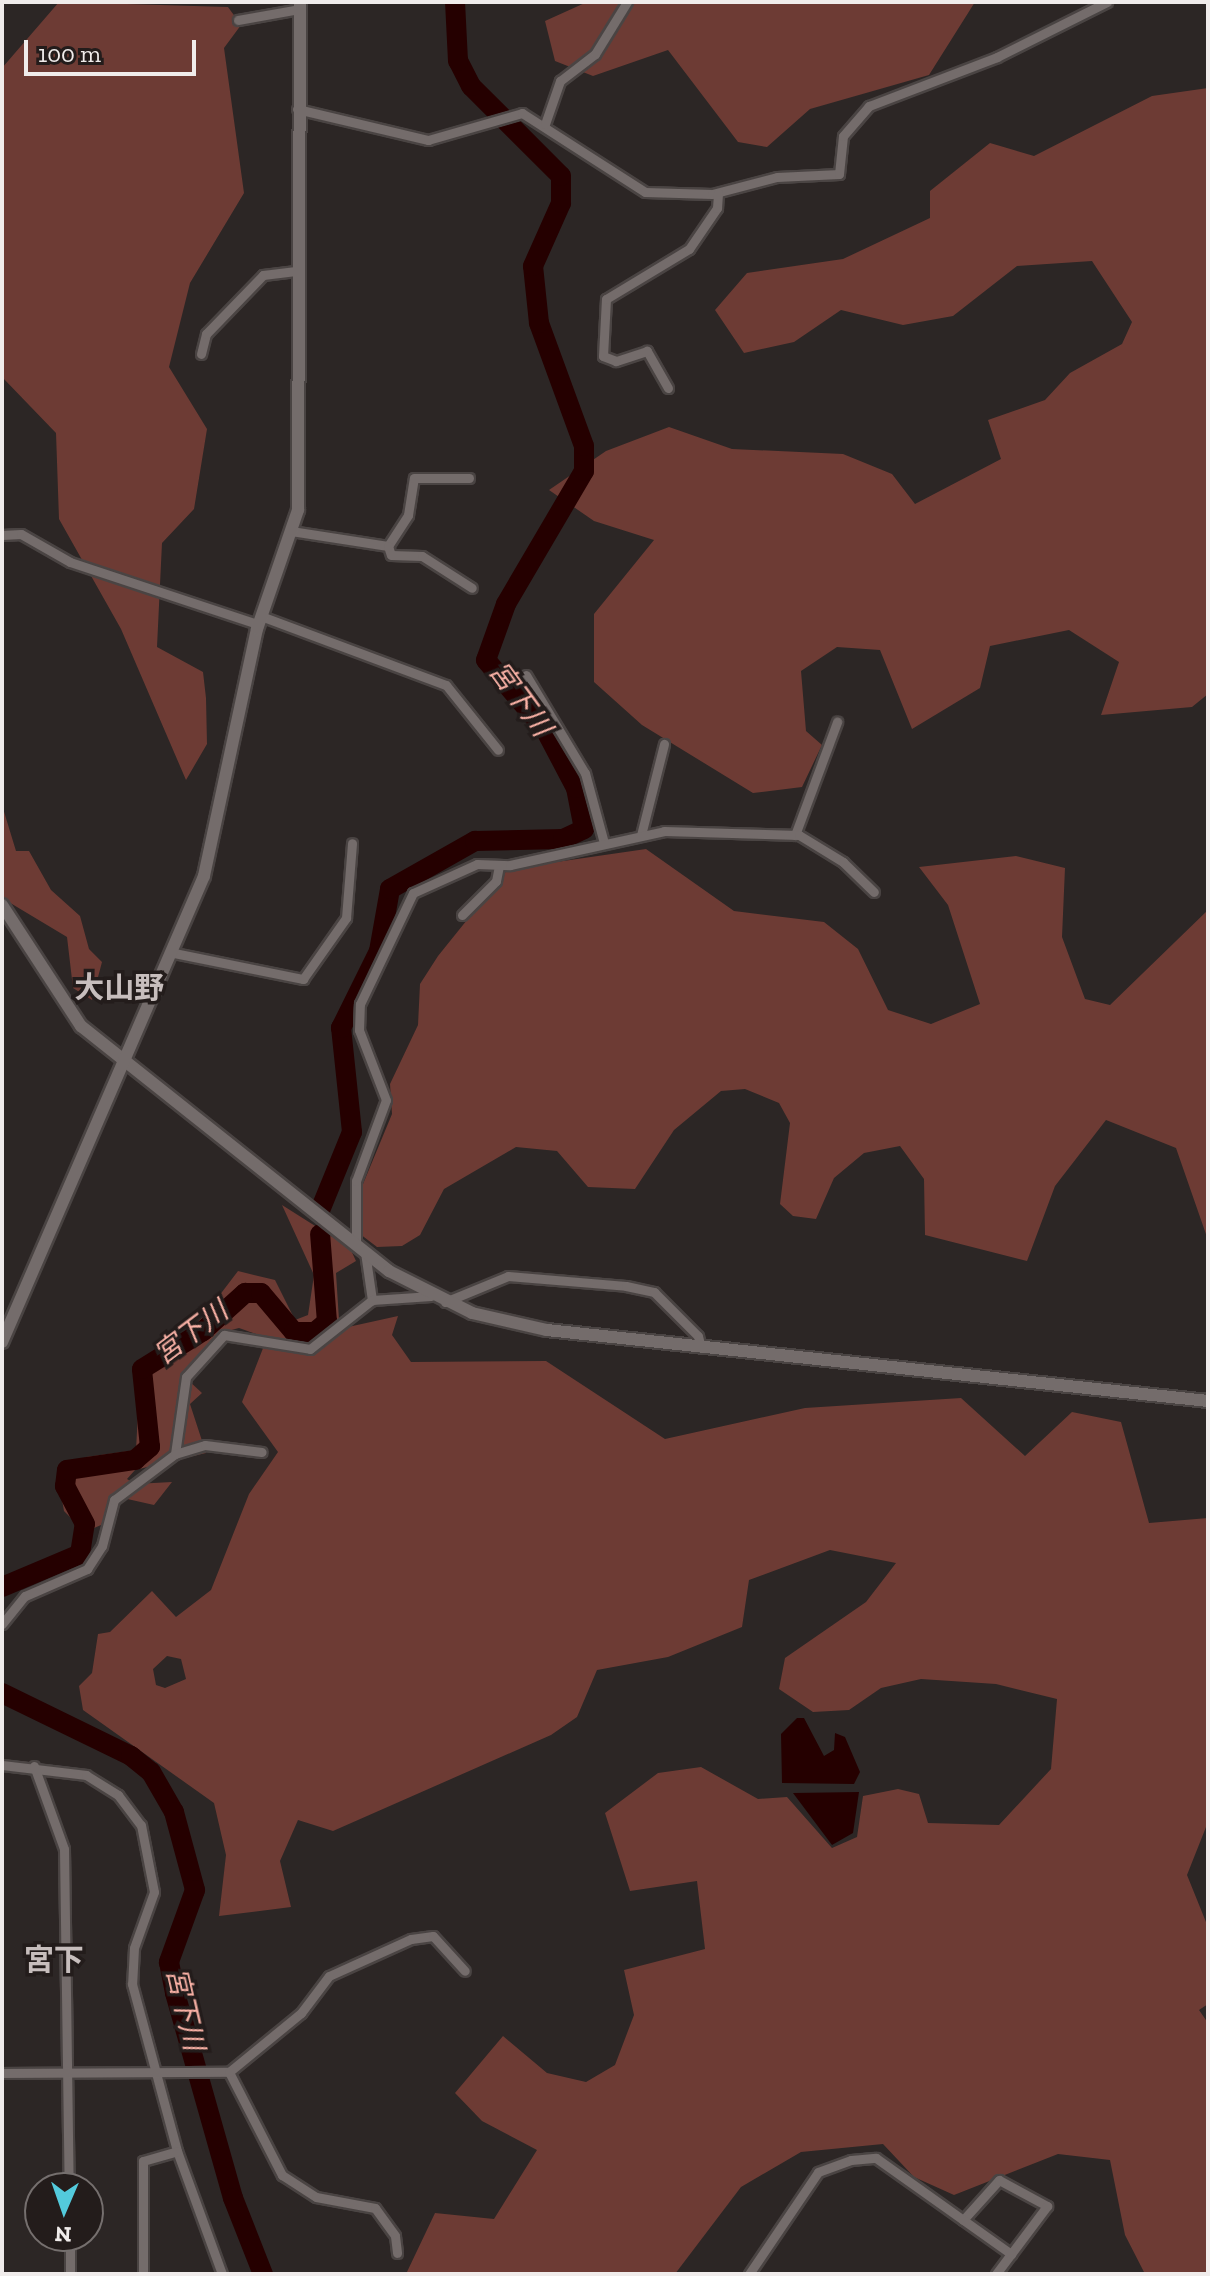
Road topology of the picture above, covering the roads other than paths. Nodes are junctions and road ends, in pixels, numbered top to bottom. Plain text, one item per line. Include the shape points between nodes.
1 (627, 2) edge
2 (1107, 2) edge
3 (300, 6) edge
4 (238, 20) dead end
5 (296, 109) junction
6 (545, 124) junction
7 (718, 193) junction
8 (298, 271) junction
9 (201, 354) dead end
10 (668, 388) dead end
11 (469, 478) dead end
12 (291, 531) junction
13 (2, 535) edge
14 (388, 546) junction
15 (472, 588) dead end
16 (259, 620) junction
17 (526, 675) dead end
18 (837, 722) dead end
19 (664, 744) dead end
20 (498, 750) dead end
21 (641, 835) junction
22 (795, 835) junction
23 (352, 843) dead end
24 (604, 843) junction
25 (499, 866) junction
26 (874, 892) dead end
27 (2, 905) edge
28 (462, 915) dead end
29 (174, 953) junction
30 (128, 1060) junction
31 (361, 1249) junction
32 (431, 1296) junction
33 (372, 1300) junction
34 (445, 1302) junction
35 (2, 1342) edge
36 (701, 1348) junction
37 (1208, 1401) edge
38 (262, 1452) dead end
39 (175, 1454) junction
40 (2, 1624) edge
41 (2, 1765) edge
42 (34, 1766) junction
43 (465, 1971) dead end
44 (68, 2072) junction
45 (224, 2072) junction
46 (2, 2073) edge
47 (156, 2073) junction
48 (177, 2151) junction
49 (69, 2172) edge
50 (963, 2220) junction
51 (70, 2252) edge
52 (397, 2253) dead end
53 (1011, 2254) junction
54 (70, 2274) edge
55 (143, 2274) edge
56 (222, 2274) edge
57 (749, 2274) edge
58 (996, 2274) edge

1 - 6 street via 595,54 560,81
2 - 7 street via 997,57 869,106 843,136 839,174 777,177
3 - 4 street
3 - 5 street
5 - 6 street via 428,140 511,113
5 - 8 street
6 - 7 street via 645,192 677,198
7 - 10 street via 717,208 689,249 606,299 603,356 611,361 647,351
8 - 9 street via 263,275 206,334
8 - 12 street via 301,493
11 - 14 street via 414,478 408,515
12 - 14 street
12 - 16 street
13 - 16 street via 21,534 70,562
14 - 15 street via 391,555 422,556
16 - 20 street via 446,685
16 - 29 street via 204,876
17 - 24 street via 585,773
18 - 22 street
19 - 21 street
21 - 22 street
21 - 24 street
22 - 26 street via 843,862
23 - 29 street via 346,918 303,979
24 - 25 street
25 - 28 street via 496,881
25 - 31 street via 466,867 413,893 399,910 383,967 363,993 359,1030 386,1100 356,1181
27 - 30 street via 63,1007
29 - 30 street
30 - 31 street
30 - 35 street
31 - 32 street
31 - 33 street
32 - 33 street
32 - 34 street
33 - 39 street via 310,1349 224,1335 186,1377
34 - 36 street via 505,1324
34 - 36 street via 508,1276 626,1286 654,1292 698,1336
36 - 37 street
38 - 39 street via 205,1445
39 - 40 street via 114,1500 102,1546 87,1569 25,1596
41 - 42 street
42 - 44 street via 64,1849
42 - 47 street via 67,1768 102,1784 131,1809 150,1845 154,1892 134,1948 132,1984
43 - 45 street via 433,1936 411,1939 329,1976 301,2013
44 - 46 street
44 - 47 street
44 - 49 street
45 - 47 street
45 - 52 street via 282,2175 316,2197 375,2208 395,2236
47 - 48 street
48 - 55 street via 143,2161
48 - 56 street
50 - 53 street
50 - 53 street via 993,2183 1011,2181 1047,2206
50 - 57 street via 876,2158 832,2163 818,2172
51 - 54 street
53 - 58 street

